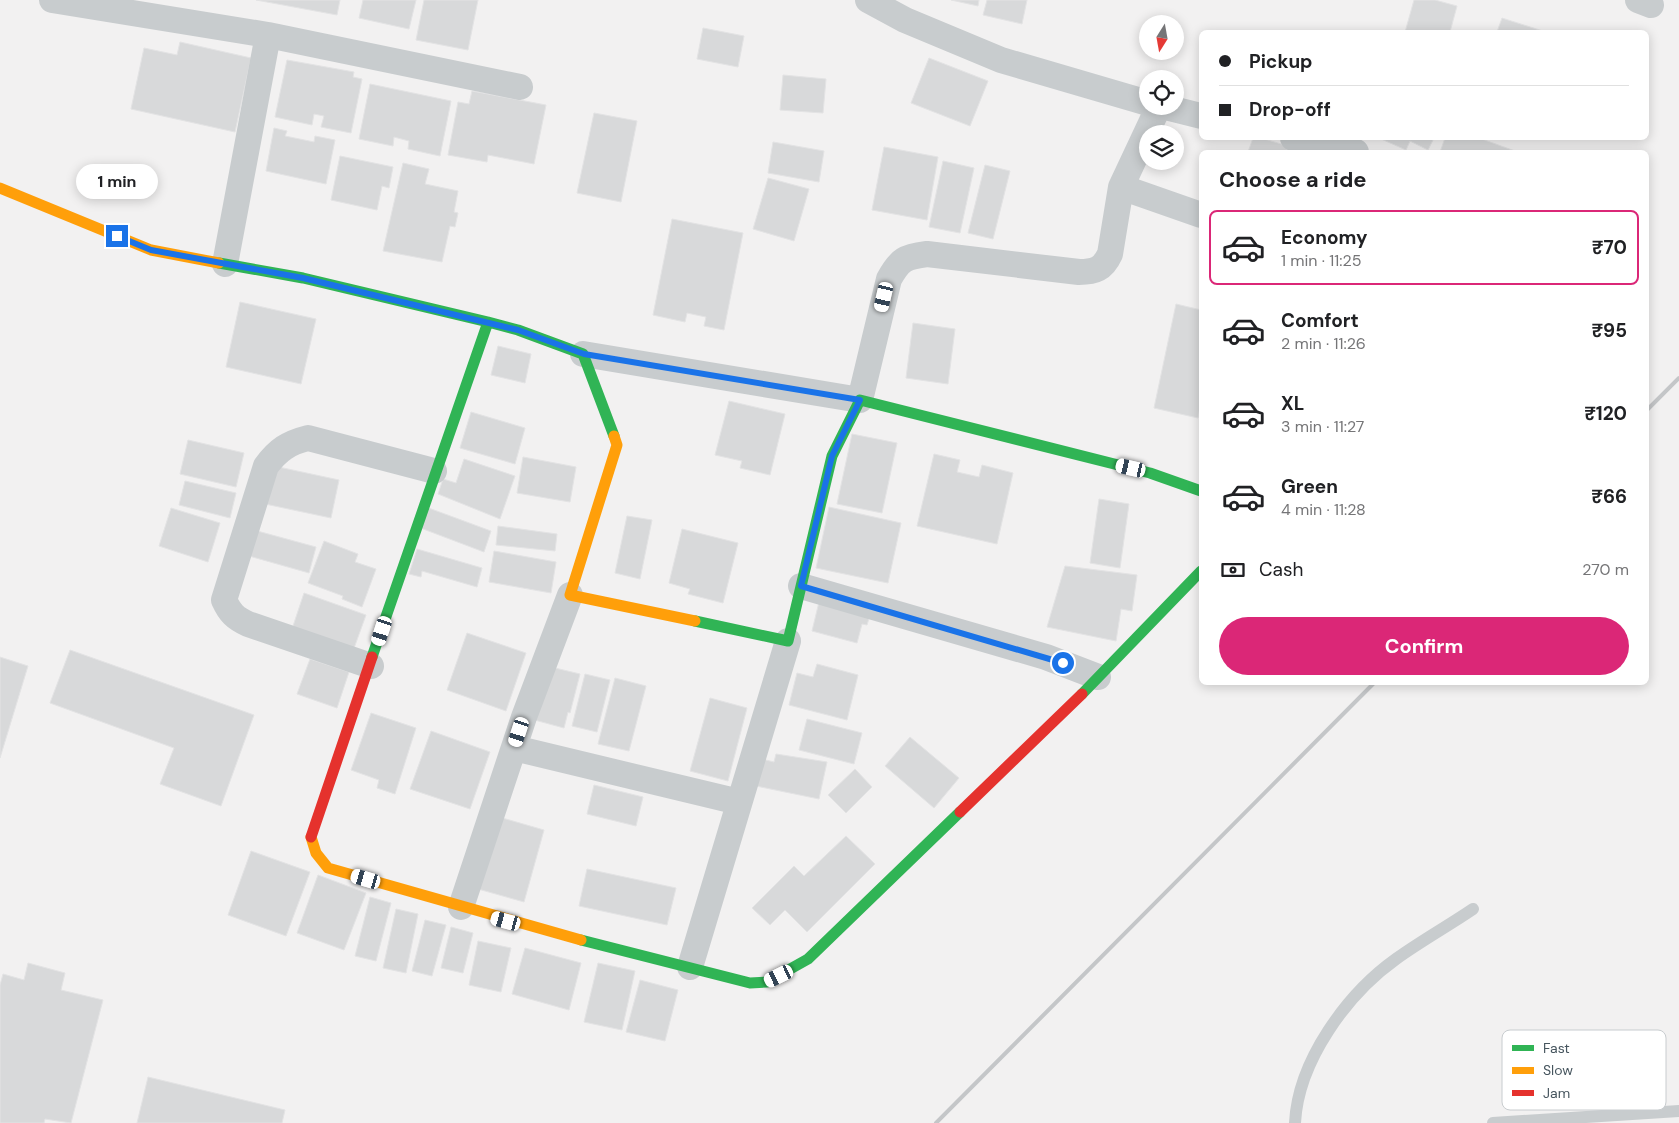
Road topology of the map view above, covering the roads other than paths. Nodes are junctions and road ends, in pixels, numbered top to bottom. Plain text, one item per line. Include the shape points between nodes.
1 (52, 0) edge
2 (868, 0) edge
3 (268, 35) junction
4 (520, 87) dead end
5 (1139, 99) edge
6 (1184, 112) edge
7 (1156, 115) edge
8 (1199, 116) edge
9 (1302, 140) edge
10 (1347, 150) edge
11 (1121, 187) junction
12 (0, 188) edge
13 (1199, 214) edge
14 (225, 264) junction
15 (488, 322) junction
16 (584, 354) junction
17 (860, 400) junction
18 (434, 471) junction
19 (1199, 490) edge
20 (1199, 573) edge
21 (801, 586) junction
22 (570, 595) junction
23 (788, 641) junction
24 (371, 666) junction
25 (1098, 677) junction
26 (514, 748) junction
27 (740, 802) junction
28 (461, 908) junction
29 (1473, 909) dead end
30 (690, 967) junction
31 (1679, 1112) edge
32 (1295, 1123) edge
33 (1493, 1123) edge

1 - 3 street
2 - 5 street via 905,20 1001,60
3 - 4 street
3 - 14 street
6 - 8 street
7 - 11 street
9 - 10 street
11 - 13 street
11 - 17 street via 1110,254 1097,270 1079,272 927,254 906,257 889,279
12 - 14 street via 151,250
14 - 15 street via 303,278
15 - 16 street
15 - 18 street
16 - 17 street
16 - 22 street via 617,445
17 - 19 street via 1150,473
17 - 21 street via 832,456
18 - 24 street
18 - 24 street via 308,438 292,442 276,452 266,466 224,600 228,611 248,624
20 - 25 street
21 - 23 street
21 - 25 street via 1046,657
22 - 23 street
22 - 26 street
23 - 27 street
24 - 28 street via 311,835 314,851 328,868
25 - 30 street via 808,959 767,982 750,983
26 - 27 street
26 - 28 street
27 - 30 street
28 - 30 street
29 - 32 lane via 1395,959 1361,991 1321,1040 1307,1072
31 - 33 lane

